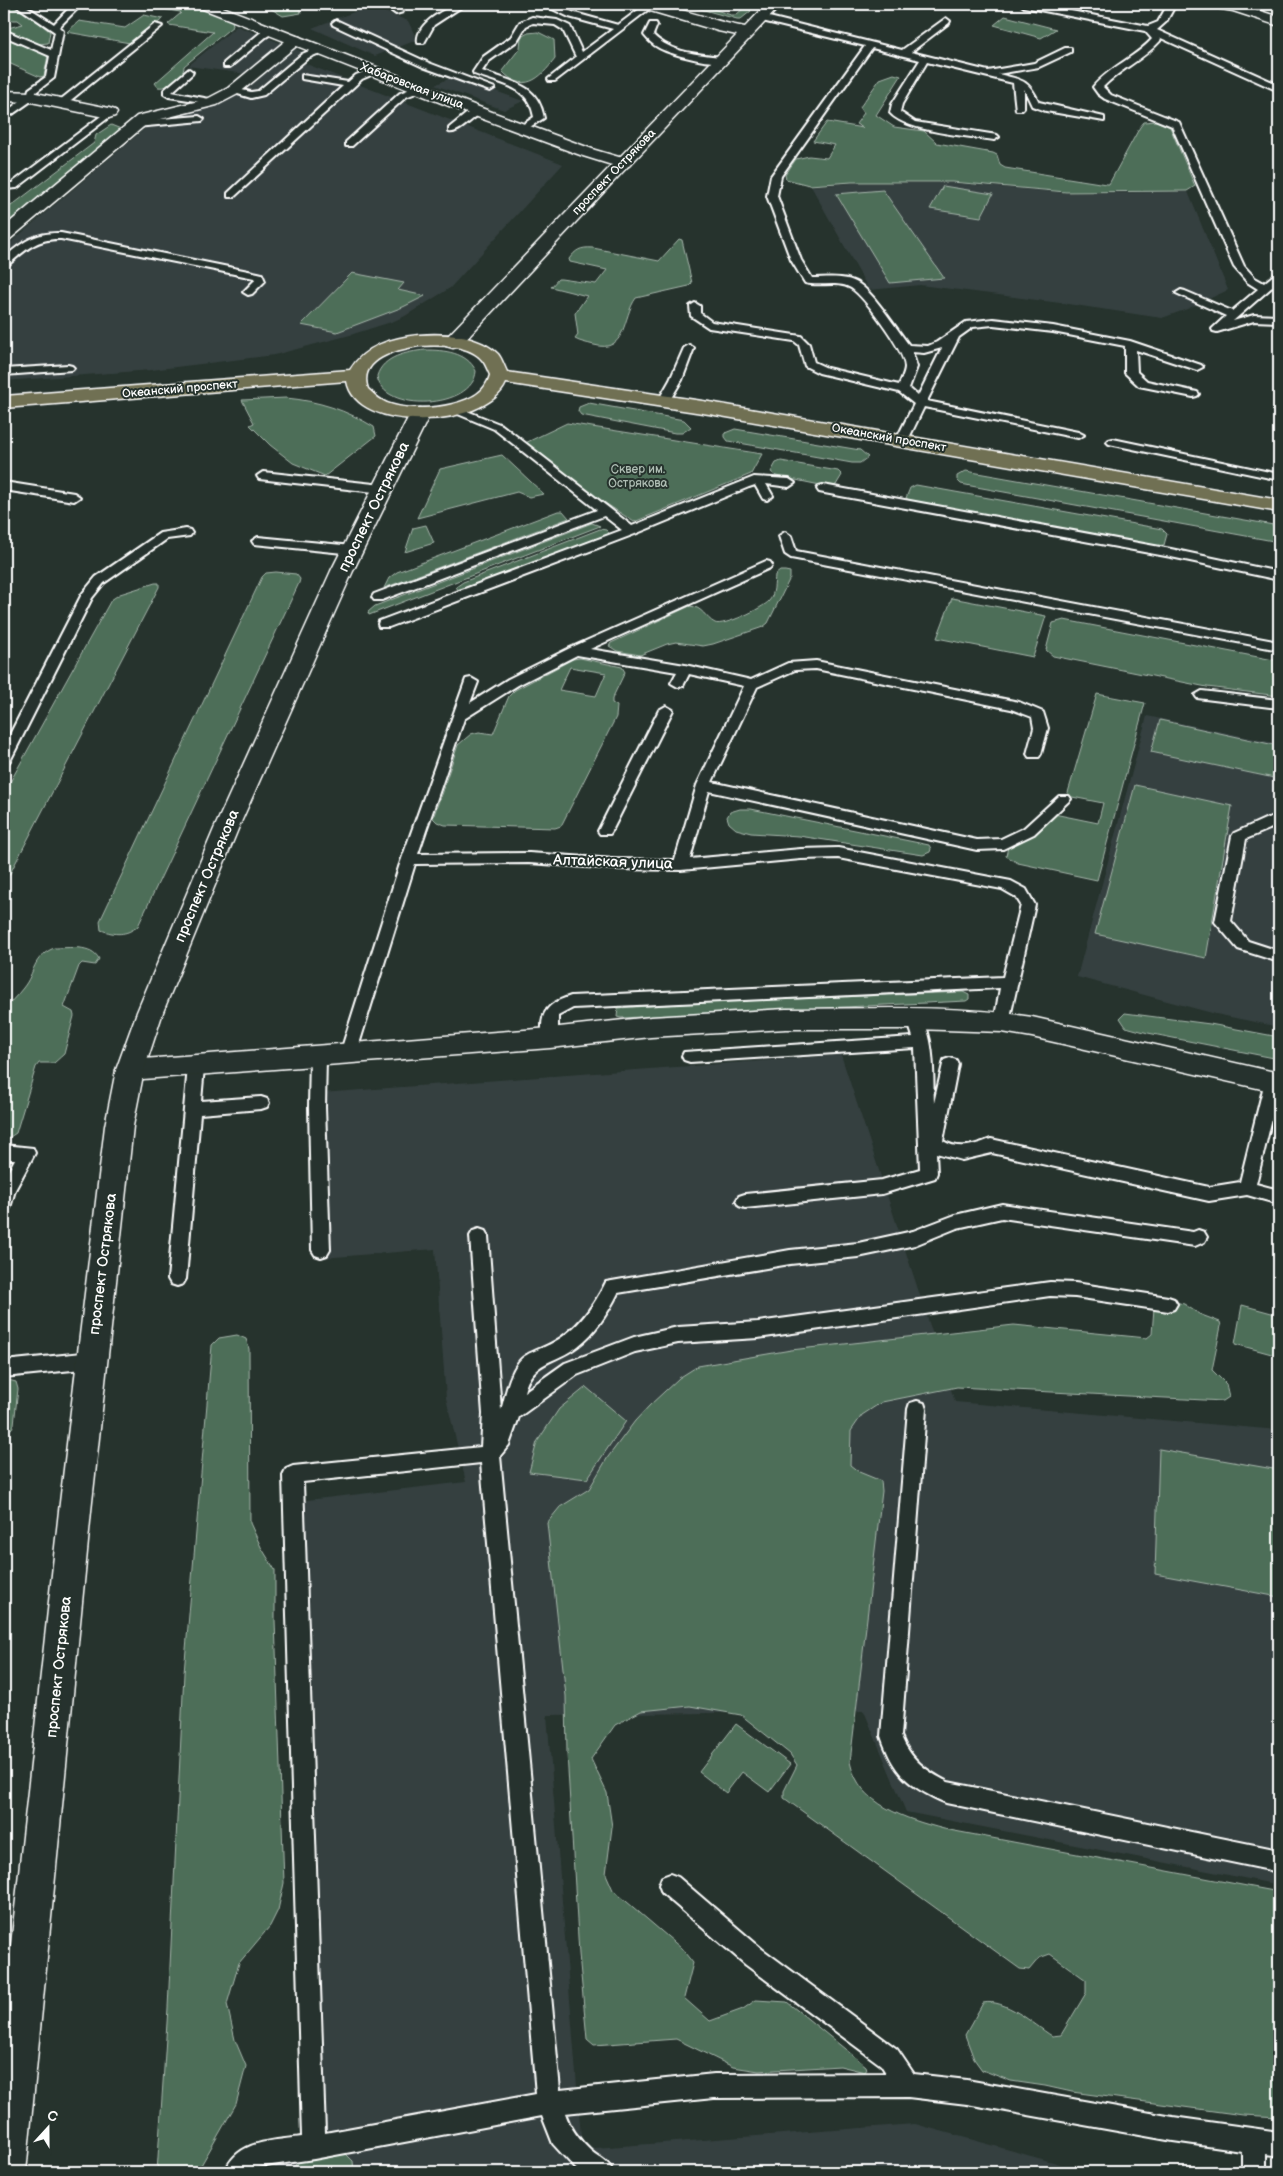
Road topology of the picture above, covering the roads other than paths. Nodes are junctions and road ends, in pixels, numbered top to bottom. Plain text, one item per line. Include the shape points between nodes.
1 (18, 4) edge
2 (78, 4) edge
3 (203, 4) edge
4 (386, 4) edge
5 (546, 4) edge
6 (775, 4) edge
7 (1024, 4) edge
8 (1172, 4) edge
9 (1215, 4) edge
10 (456, 5) edge
11 (645, 5) edge
12 (1238, 5) edge
13 (399, 12) dead end
14 (761, 18) junction
15 (946, 21) dead end
16 (1279, 22) edge
17 (336, 23) dead end
18 (653, 25) dead end
19 (55, 26) junction
20 (158, 26) dead end
21 (620, 28) junction
22 (1148, 29) junction
23 (272, 30) junction
24 (748, 32) junction
25 (4, 33) edge
26 (295, 40) junction
27 (421, 41) dead end
28 (870, 45) junction
29 (319, 50) junction
30 (1068, 50) dead end
31 (903, 54) junction
32 (55, 55) junction
33 (580, 57) junction
34 (391, 58) dead end
35 (722, 60) junction
36 (918, 64) junction
37 (227, 65) dead end
38 (426, 65) junction
39 (373, 71) junction
40 (189, 72) dead end
41 (477, 72) junction
42 (980, 73) junction
43 (305, 77) dead end
44 (552, 79) dead end
45 (1017, 82) junction
46 (350, 85) junction
47 (1279, 87) edge
48 (418, 89) junction
49 (234, 90) junction
50 (502, 92) dead end
51 (4, 96) edge
52 (31, 97) junction
53 (518, 99) dead end
54 (63, 102) junction
55 (212, 102) junction
56 (535, 105) junction
57 (1019, 108) dead end
58 (478, 112) junction
59 (109, 113) joint
60 (4, 117) edge
61 (199, 118) dead end
62 (1101, 119) dead end
63 (136, 124) junction
64 (522, 129) junction
65 (452, 130) dead end
66 (994, 137) dead end
67 (348, 144) dead end
68 (623, 163) junction
69 (4, 186) edge
70 (231, 195) dead end
71 (4, 235) edge
72 (4, 263) edge
73 (1279, 276) edge
74 (1264, 288) junction
75 (248, 292) dead end
76 (1181, 293) dead end
77 (696, 306) dead end
78 (1234, 316) junction
79 (1279, 319) edge
80 (954, 334) junction
81 (453, 342) junction
82 (1130, 344) junction
83 (905, 347) junction
84 (689, 348) dead end
85 (1197, 367) dead end
86 (68, 368) dead end
87 (4, 372) edge
88 (356, 375) junction
89 (499, 376) junction
90 (903, 389) junction
91 (1193, 394) dead end
92 (664, 401) junction
93 (4, 402) edge
94 (920, 403) junction
95 (457, 410) junction
96 (420, 414) junction
97 (1078, 435) dead end
98 (902, 440) junction
99 (1113, 442) dead end
100 (263, 476) dead end
101 (1279, 477) edge
102 (758, 480) junction
103 (789, 483) dead end
104 (4, 486) edge
105 (382, 489) junction
106 (824, 489) dead end
107 (74, 496) dead end
108 (767, 496) dead end
109 (1279, 506) edge
110 (606, 511) junction
111 (631, 530) junction
112 (186, 533) dead end
113 (785, 536) dead end
114 (258, 540) dead end
115 (352, 550) junction
116 (766, 565) dead end
117 (1279, 576) edge
118 (378, 597) dead end
119 (384, 624) dead end
120 (1279, 646) edge
121 (574, 651) junction
122 (685, 669) junction
123 (471, 682) dead end
124 (678, 683) dead end
125 (752, 684) junction
126 (1202, 695) dead end
127 (1279, 704) edge
128 (666, 710) dead end
129 (458, 716) junction
130 (1034, 754) dead end
131 (4, 760) edge
132 (704, 785) junction
133 (1064, 799) dead end
134 (1279, 820) edge
135 (605, 831) dead end
136 (410, 859) junction
137 (681, 864) junction
138 (1279, 956) edge
139 (1010, 982) junction
140 (1002, 1022) junction
141 (919, 1031) junction
142 (550, 1038) junction
143 (348, 1054) junction
144 (690, 1056) dead end
145 (318, 1057) junction
146 (950, 1064) dead end
147 (196, 1066) junction
148 (130, 1070) junction
149 (1276, 1082) edge
150 (262, 1103) dead end
151 (192, 1108) junction
152 (4, 1152) edge
153 (1247, 1188) junction
154 (5, 1195) edge
155 (1279, 1197) edge
156 (744, 1201) dead end
157 (479, 1236) dead end
158 (1198, 1237) dead end
159 (321, 1250) dead end
160 (177, 1279) dead end
161 (1168, 1304) dead end
162 (92, 1360) junction
163 (4, 1369) edge
164 (917, 1410) dead end
165 (509, 1413) junction
166 (490, 1454) junction
167 (1279, 1861) edge
168 (670, 1885) dead end
169 (908, 2085) junction
170 (549, 2102) junction
171 (1254, 2139) junction
172 (1279, 2144) edge
173 (314, 2147) junction
174 (6, 2172) edge
175 (237, 2172) edge
176 (601, 2172) edge
177 (1254, 2172) edge

1 - 19 lane
2 - 19 lane
3 - 23 main road, Хабаровская улица
4 - 13 lane
5 - 21 lane
6 - 14 main road, проспект Острякова
7 - 22 lane
8 - 22 lane via 1165,19 1155,29
9 - 12 main road
10 - 27 lane via 430,23
11 - 21 lane
11 - 24 main road
12 - 16 main road
14 - 24 main road, проспект Острякова
14 - 28 lane
15 - 31 lane
17 - 38 lane
18 - 35 lane via 648,35 664,47
19 - 32 lane via 59,31
20 - 54 lane
21 - 33 lane
22 - 47 lane
22 - 74 lane via 1157,39 1149,50 1104,79 1098,87 1108,97 1176,124 1239,266 1251,280
23 - 26 main road, Хабаровская улица
23 - 37 lane
24 - 35 main road, проспект Острякова
25 - 32 lane
26 - 29 main road, Хабаровская улица
26 - 49 main road
28 - 31 lane
28 - 83 lane via 776,176 772,196 796,260 809,281 854,285
29 - 39 main road, Хабаровская улица
29 - 49 lane via 305,56 261,92 251,95
30 - 42 lane via 1036,64
31 - 36 lane
32 - 52 lane via 50,78 32,91
33 - 41 lane via 567,28 557,23 532,20 523,24 514,39 494,53
33 - 44 lane
34 - 38 lane via 407,64
35 - 68 main road, проспект Острякова
36 - 42 lane
36 - 66 lane via 895,113 913,124
38 - 41 lane
38 - 50 lane
39 - 46 lane
39 - 48 main road, Хабаровская улица
40 - 55 lane via 167,92
41 - 56 lane via 531,95
42 - 45 lane
43 - 46 lane
45 - 57 lane
45 - 62 lane via 1028,88 1035,104
46 - 70 lane
48 - 58 main road, Хабаровская улица
48 - 67 lane via 403,95
49 - 55 main road
51 - 52 main road
52 - 54 main road
52 - 60 lane
53 - 56 lane
54 - 59 main road
55 - 63 main road via 143,119
56 - 64 lane via 539,118
58 - 64 main road, Хабаровская улица
58 - 65 lane
59 - 69 lane via 14,186
61 - 63 lane
63 - 71 main road
64 - 68 main road, Хабаровская улица
68 - 81 main road, проспект Острякова
72 - 75 lane via 32,239 61,236 258,276 260,281
73 - 74 lane
74 - 78 lane
76 - 78 lane
77 - 90 lane via 695,314 709,324 797,338 804,344 809,364 823,371
78 - 79 lane via 1217,329 1254,318
80 - 82 lane via 970,324 993,322 1053,329
80 - 83 lane via 931,349
80 - 94 lane
81 - 88 main road via 420,340 388,348 369,358
81 - 89 main road via 476,348 487,355 497,367
82 - 85 lane
82 - 91 lane via 1131,373 1144,384
83 - 90 lane via 911,367
84 - 92 lane
86 - 87 lane
88 - 93 main road, Океанский проспект
88 - 96 main road via 359,390 374,404 399,413
89 - 92 main road, Океанский проспект
89 - 95 main road via 496,386 487,396
90 - 94 lane
92 - 98 main road, Океанский проспект
94 - 97 lane
94 - 98 lane
95 - 96 main road
95 - 110 lane via 498,428
96 - 105 main road, проспект Острякова
98 - 109 main road, Океанский проспект
99 - 101 lane
100 - 105 lane
102 - 103 lane
102 - 108 lane
102 - 111 lane
104 - 107 lane
105 - 115 main road, проспект Острякова
106 - 117 lane
110 - 111 lane
110 - 118 lane
111 - 119 lane
112 - 131 lane via 164,536 100,580 86,597
113 - 120 lane via 792,554
114 - 115 lane
115 - 148 main road, проспект Острякова via 226,829 150,1012
116 - 121 lane
121 - 122 lane
121 - 129 lane via 513,682
122 - 124 lane
122 - 125 lane
123 - 129 lane
125 - 130 lane via 793,666 816,665 1014,705 1038,715 1041,728
125 - 132 lane, Алтайская улица
126 - 127 lane
128 - 135 lane
129 - 136 lane
132 - 133 lane via 748,792 976,845 1004,844 1029,832
132 - 137 lane, Алтайская улица
134 - 138 lane via 1239,836 1224,922 1243,945
136 - 137 lane, Алтайская улица via 529,858 615,864
136 - 143 lane
137 - 139 lane via 838,853 1006,885 1021,893 1028,905
139 - 140 lane
139 - 142 lane via 571,1002 555,1009 549,1017
140 - 141 main road
140 - 149 main road
141 - 142 main road via 766,1020 651,1027
141 - 144 lane
141 - 156 lane via 929,1173 882,1187
142 - 143 main road
143 - 145 main road
145 - 147 main road
145 - 159 lane
146 - 153 lane via 934,1144 947,1152 969,1155 990,1146 1209,1194
147 - 148 main road
147 - 151 lane
148 - 162 main road, проспект Острякова via 119,1126
149 - 153 lane
150 - 151 lane
151 - 160 lane
152 - 154 lane via 28,1153
153 - 155 lane
157 - 166 lane via 492,1414
158 - 165 lane via 1002,1211 955,1222 915,1238 858,1250 790,1257 612,1287 595,1319 573,1340 529,1362 514,1391
161 - 165 lane via 1050,1289 758,1330 678,1335 634,1345 571,1369
162 - 163 lane
162 - 174 main road, проспект Острякова
164 - 167 lane via 891,1736 906,1768 921,1780 946,1792
165 - 166 lane via 502,1440
166 - 170 lane
166 - 173 lane via 293,1476
168 - 169 lane via 754,1957 889,2057
169 - 170 lane via 714,2086
169 - 171 lane via 967,2092 1173,2129
170 - 173 lane
170 - 176 lane via 561,2136 583,2160
171 - 172 lane
171 - 177 lane
173 - 175 lane via 254,2156

